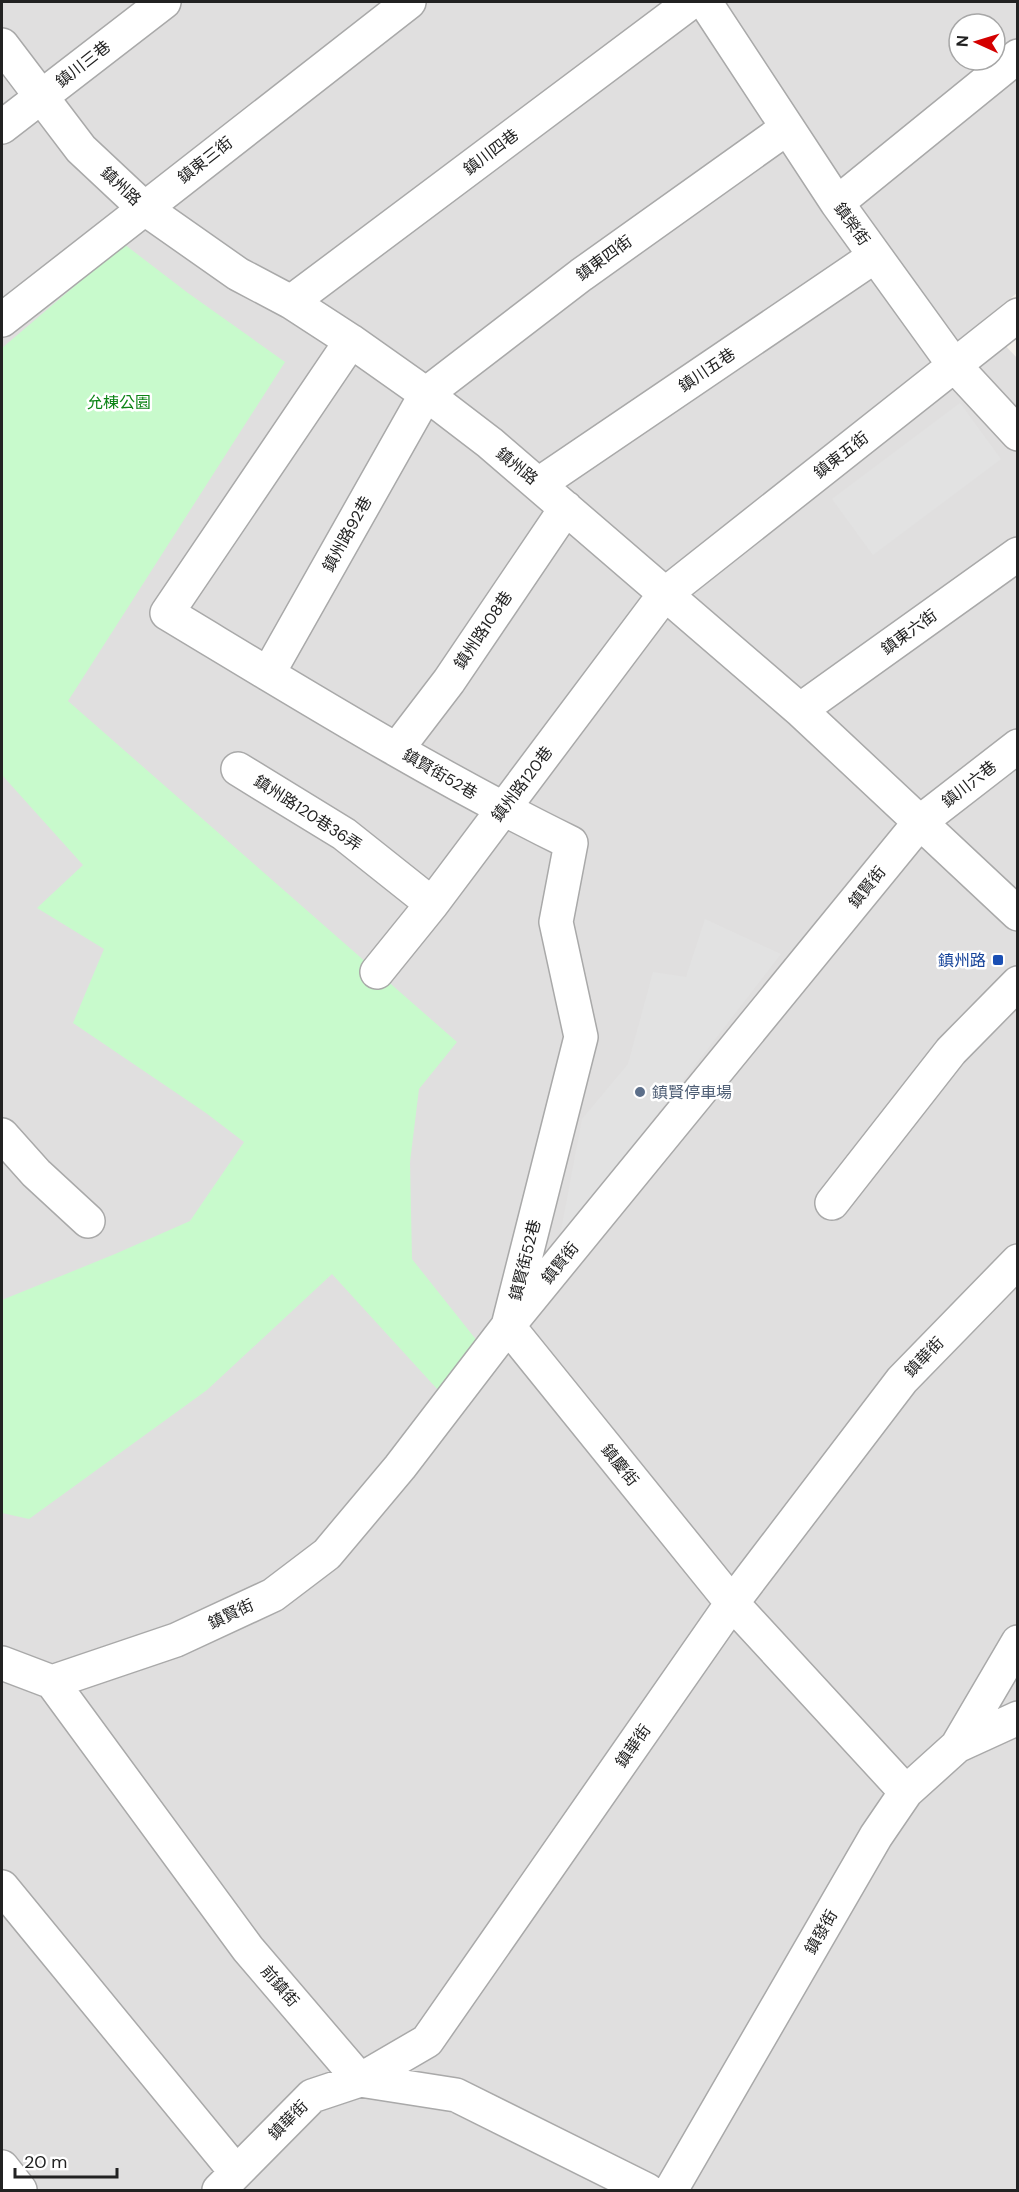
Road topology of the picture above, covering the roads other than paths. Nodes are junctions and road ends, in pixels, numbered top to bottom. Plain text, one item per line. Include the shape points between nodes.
1 (164, 2) edge
2 (409, 2) edge
3 (691, 2) edge
4 (705, 2) edge
5 (2, 45) edge
6 (1017, 56) edge
7 (40, 97) junction
8 (2, 127) edge
9 (787, 128) junction
10 (837, 203) junction
11 (144, 208) junction
12 (875, 256) junction
13 (291, 302) junction
14 (1017, 315) edge
15 (2, 320) edge
16 (351, 341) junction
17 (954, 365) junction
18 (426, 394) junction
19 (1017, 434) edge
20 (539, 484) junction
21 (566, 508) junction
22 (1017, 554) edge
23 (664, 594) junction
24 (268, 674) junction
25 (800, 710) junction
26 (1017, 746) edge
27 (397, 749) junction
28 (238, 769) dead end
29 (503, 810) junction
30 (920, 822) junction
31 (432, 904) junction
32 (1017, 914) edge
33 (377, 972) dead end
34 (1017, 983) edge
35 (2, 1135) edge
36 (2, 1168) edge
37 (36, 1173) junction
38 (832, 1203) dead end
39 (88, 1221) dead end
40 (1017, 1261) edge
41 (508, 1326) junction
42 (732, 1603) junction
43 (1017, 1642) edge
44 (2, 1663) edge
45 (52, 1682) junction
46 (1017, 1718) edge
47 (957, 1746) junction
48 (906, 1792) junction
49 (2, 1887) edge
50 (360, 2080) junction
51 (2, 2167) edge
52 (228, 2181) edge
53 (20, 2190) edge
54 (647, 2190) edge
55 (671, 2190) edge

1 - 7 street, 鎮川三巷
2 - 11 street, 鎮東三街
3 - 13 street, 鎮川四巷
4 - 9 street, 鎮榮街
5 - 7 street, 鎮州路
6 - 10 street
7 - 8 street, 鎮川三巷
7 - 11 street, 鎮州路 via 81,149
9 - 10 street, 鎮榮街
9 - 18 street, 鎮東四街 via 580,275
10 - 12 street, 鎮榮街
11 - 13 street, 鎮州路 via 238,274
11 - 15 street, 鎮東三街
12 - 17 street, 鎮榮街
12 - 20 street, 鎮川五巷
13 - 16 street, 鎮州路
14 - 17 street, 鎮東五街
16 - 18 street, 鎮州路
16 - 24 street, 鎮賢街52巷 via 167,613
17 - 19 street, 鎮榮街
17 - 23 street, 鎮東五街
18 - 20 street, 鎮州路
18 - 24 street, 鎮州路92巷
20 - 21 street, 鎮州路
21 - 23 street, 鎮州路
21 - 27 street, 鎮州路108巷 via 449,681
22 - 25 street, 鎮東六街
23 - 25 street, 鎮州路
23 - 29 street, 鎮州路120巷
24 - 27 street, 鎮賢街52巷
25 - 30 street, 鎮州路
26 - 30 street, 鎮川六巷
27 - 29 street, 鎮賢街52巷
28 - 31 street, 鎮州路120巷36弄 via 344,834
29 - 31 street, 鎮州路120巷
29 - 41 street, 鎮賢街52巷 via 571,843 556,922 581,1037
30 - 32 street, 鎮州路
30 - 41 street, 鎮賢街
31 - 33 street, 鎮州路120巷
34 - 38 street via 951,1051
35 - 37 street
36 - 37 street
37 - 39 street
40 - 42 street, 鎮華街 via 902,1380
41 - 42 street, 鎮慶街
41 - 45 street, 鎮賢街 via 400,1467 327,1554 273,1595 187,1635
42 - 48 street, 鎮慶街
42 - 50 street, 鎮華街 via 427,2041
43 - 47 street
44 - 45 street
45 - 50 street, 前鎮街 via 248,1949
46 - 47 street, 鎮發街
47 - 48 street, 鎮發街
48 - 55 street, 鎮發街 via 876,1836
49 - 52 street
50 - 52 street, 鎮華街 via 312,2096
50 - 54 street via 456,2095
51 - 53 street

